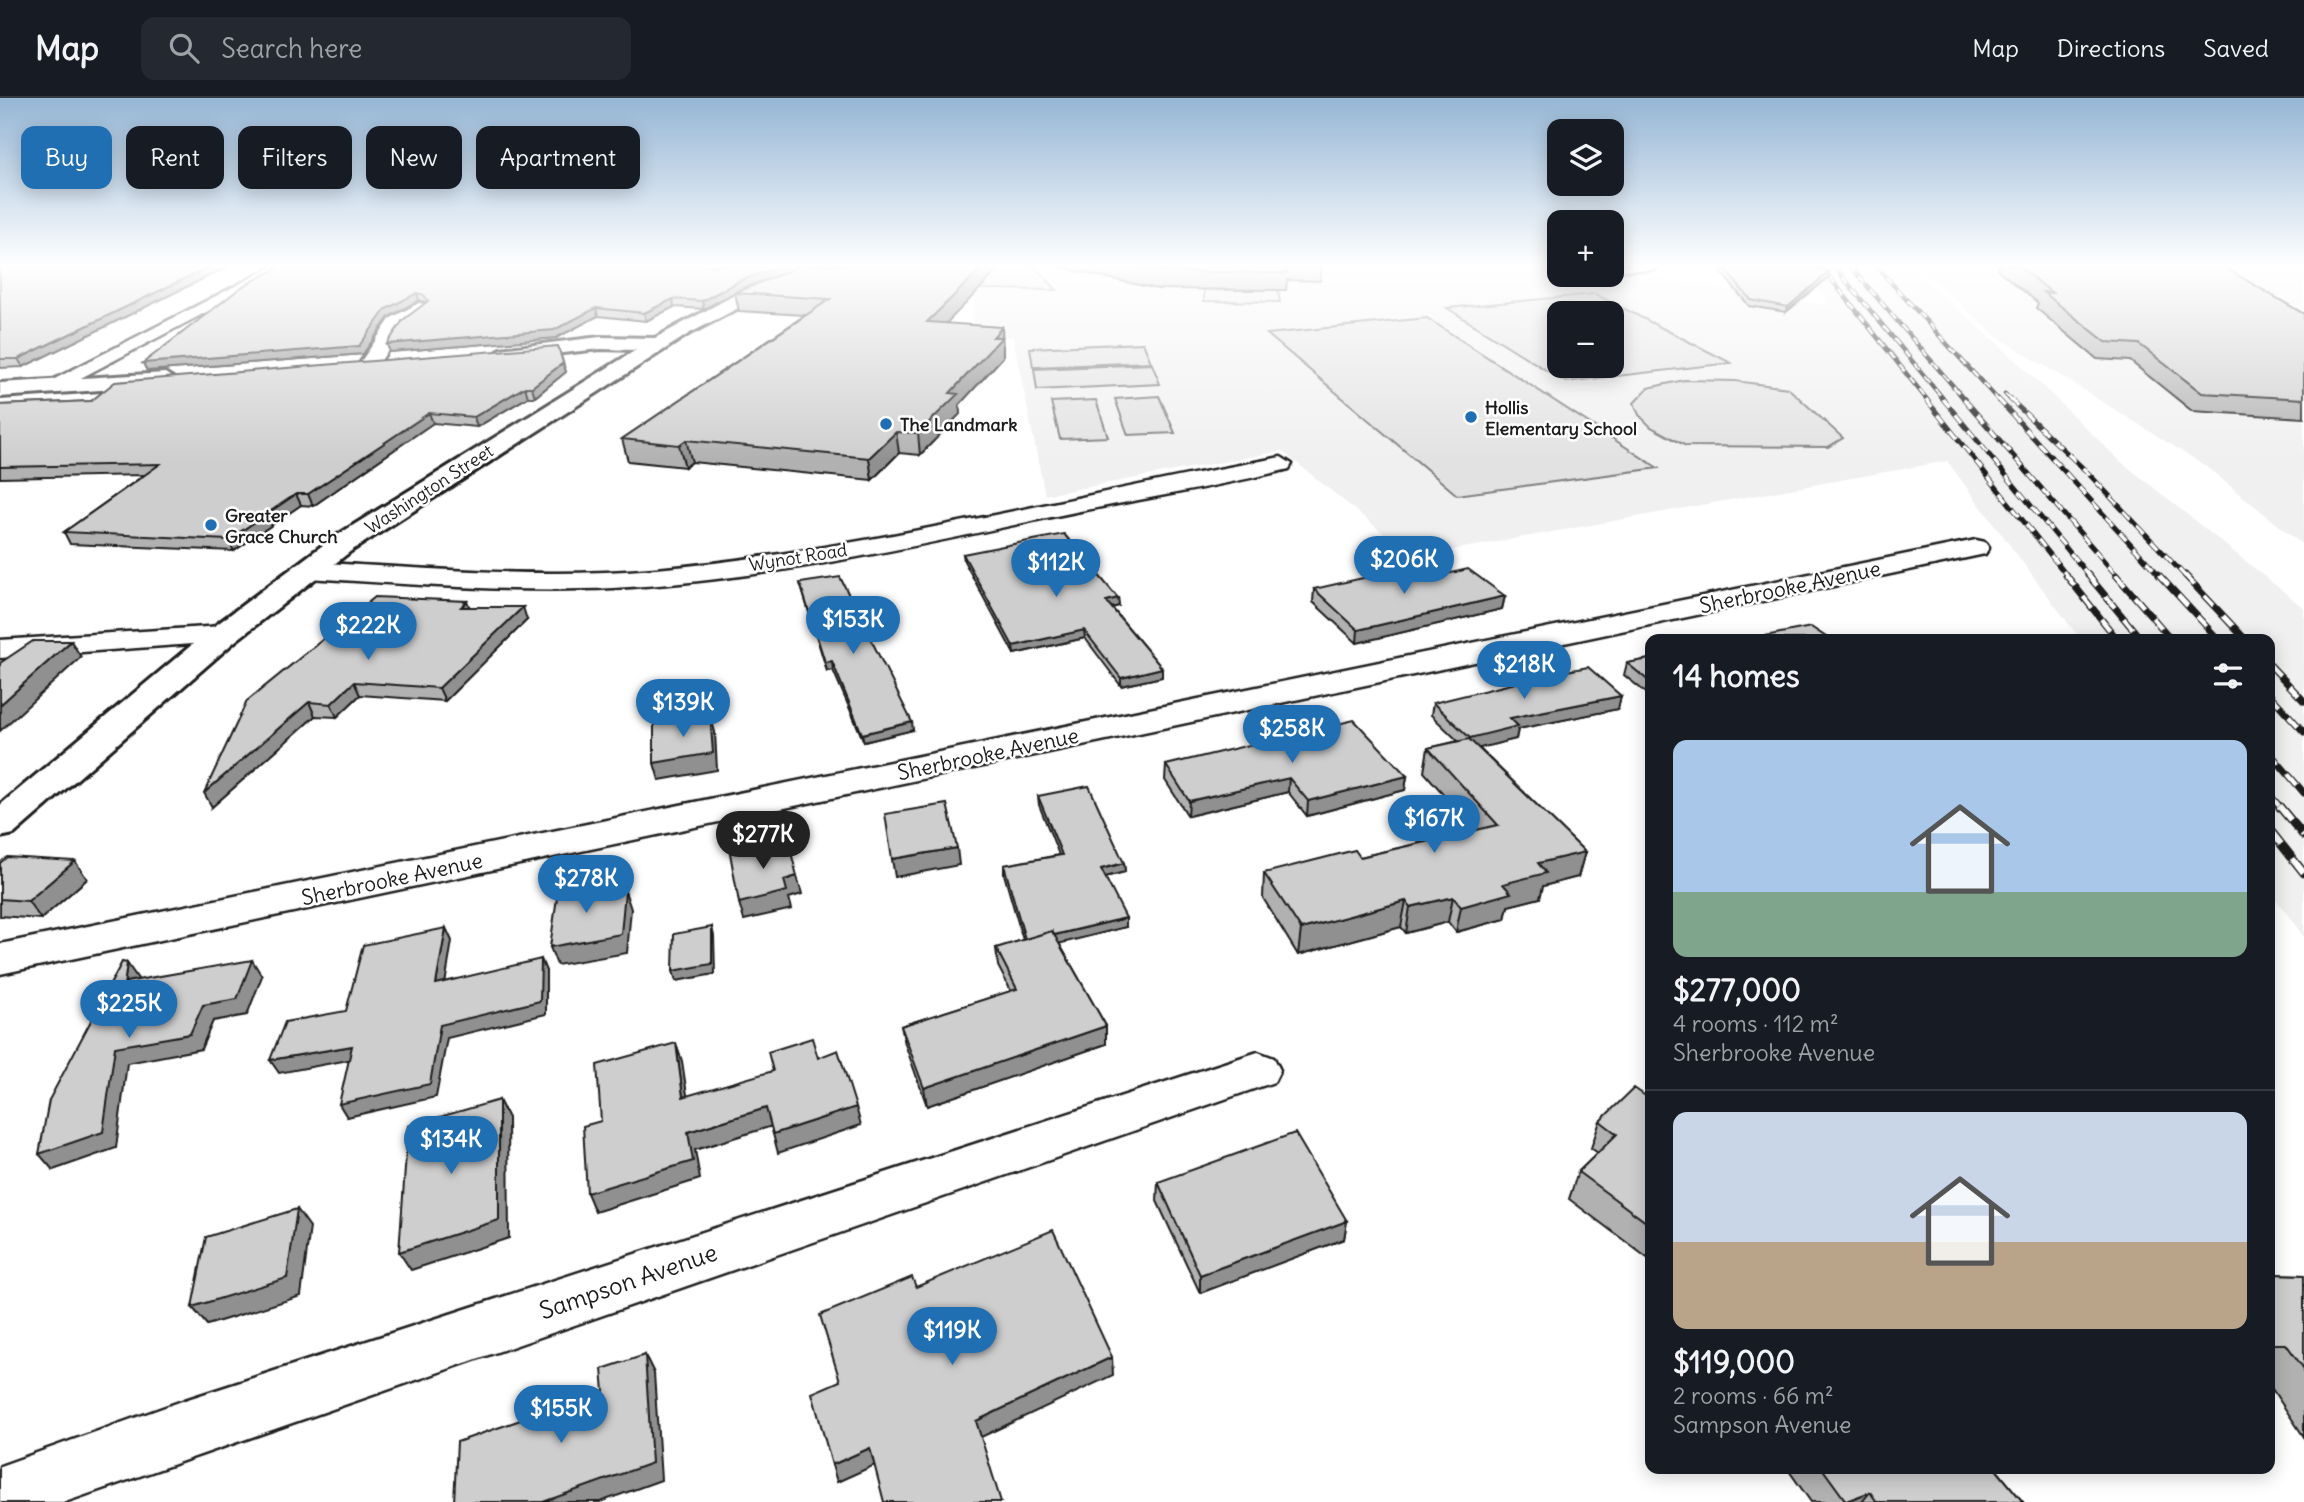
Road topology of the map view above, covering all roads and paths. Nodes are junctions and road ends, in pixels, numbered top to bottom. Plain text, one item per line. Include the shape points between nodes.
1 (160, 331) edge
2 (392, 331) edge
3 (684, 331) edge
4 (659, 344) junction
5 (541, 350) junction
6 (488, 354) edge
7 (637, 357) junction
8 (396, 362) edge
9 (369, 364) junction
10 (342, 366) edge
11 (185, 379) edge
12 (49, 387) junction
13 (0, 390) edge
14 (1281, 464) dead end
15 (1976, 548) dead end
16 (307, 570) junction
17 (223, 635) junction
18 (0, 649) edge
19 (0, 825) edge
20 (0, 959) edge
21 (1258, 1070) dead end
22 (0, 1496) edge

1 - 12 street
2 - 9 street
3 - 4 main road, Washington Street
4 - 5 main road via 600,343
4 - 7 main road, Washington Street
5 - 6 main road
5 - 7 main road
7 - 16 main road, Washington Street
8 - 9 main road
9 - 10 main road
11 - 12 main road
12 - 13 main road
14 - 16 street, Wynot Road via 858,547 669,575 524,581
15 - 20 street, Sherbrooke Avenue
16 - 17 main road, Washington Street
17 - 18 street
17 - 19 main road, Washington Street
21 - 22 street, Sampson Avenue via 198,1425

